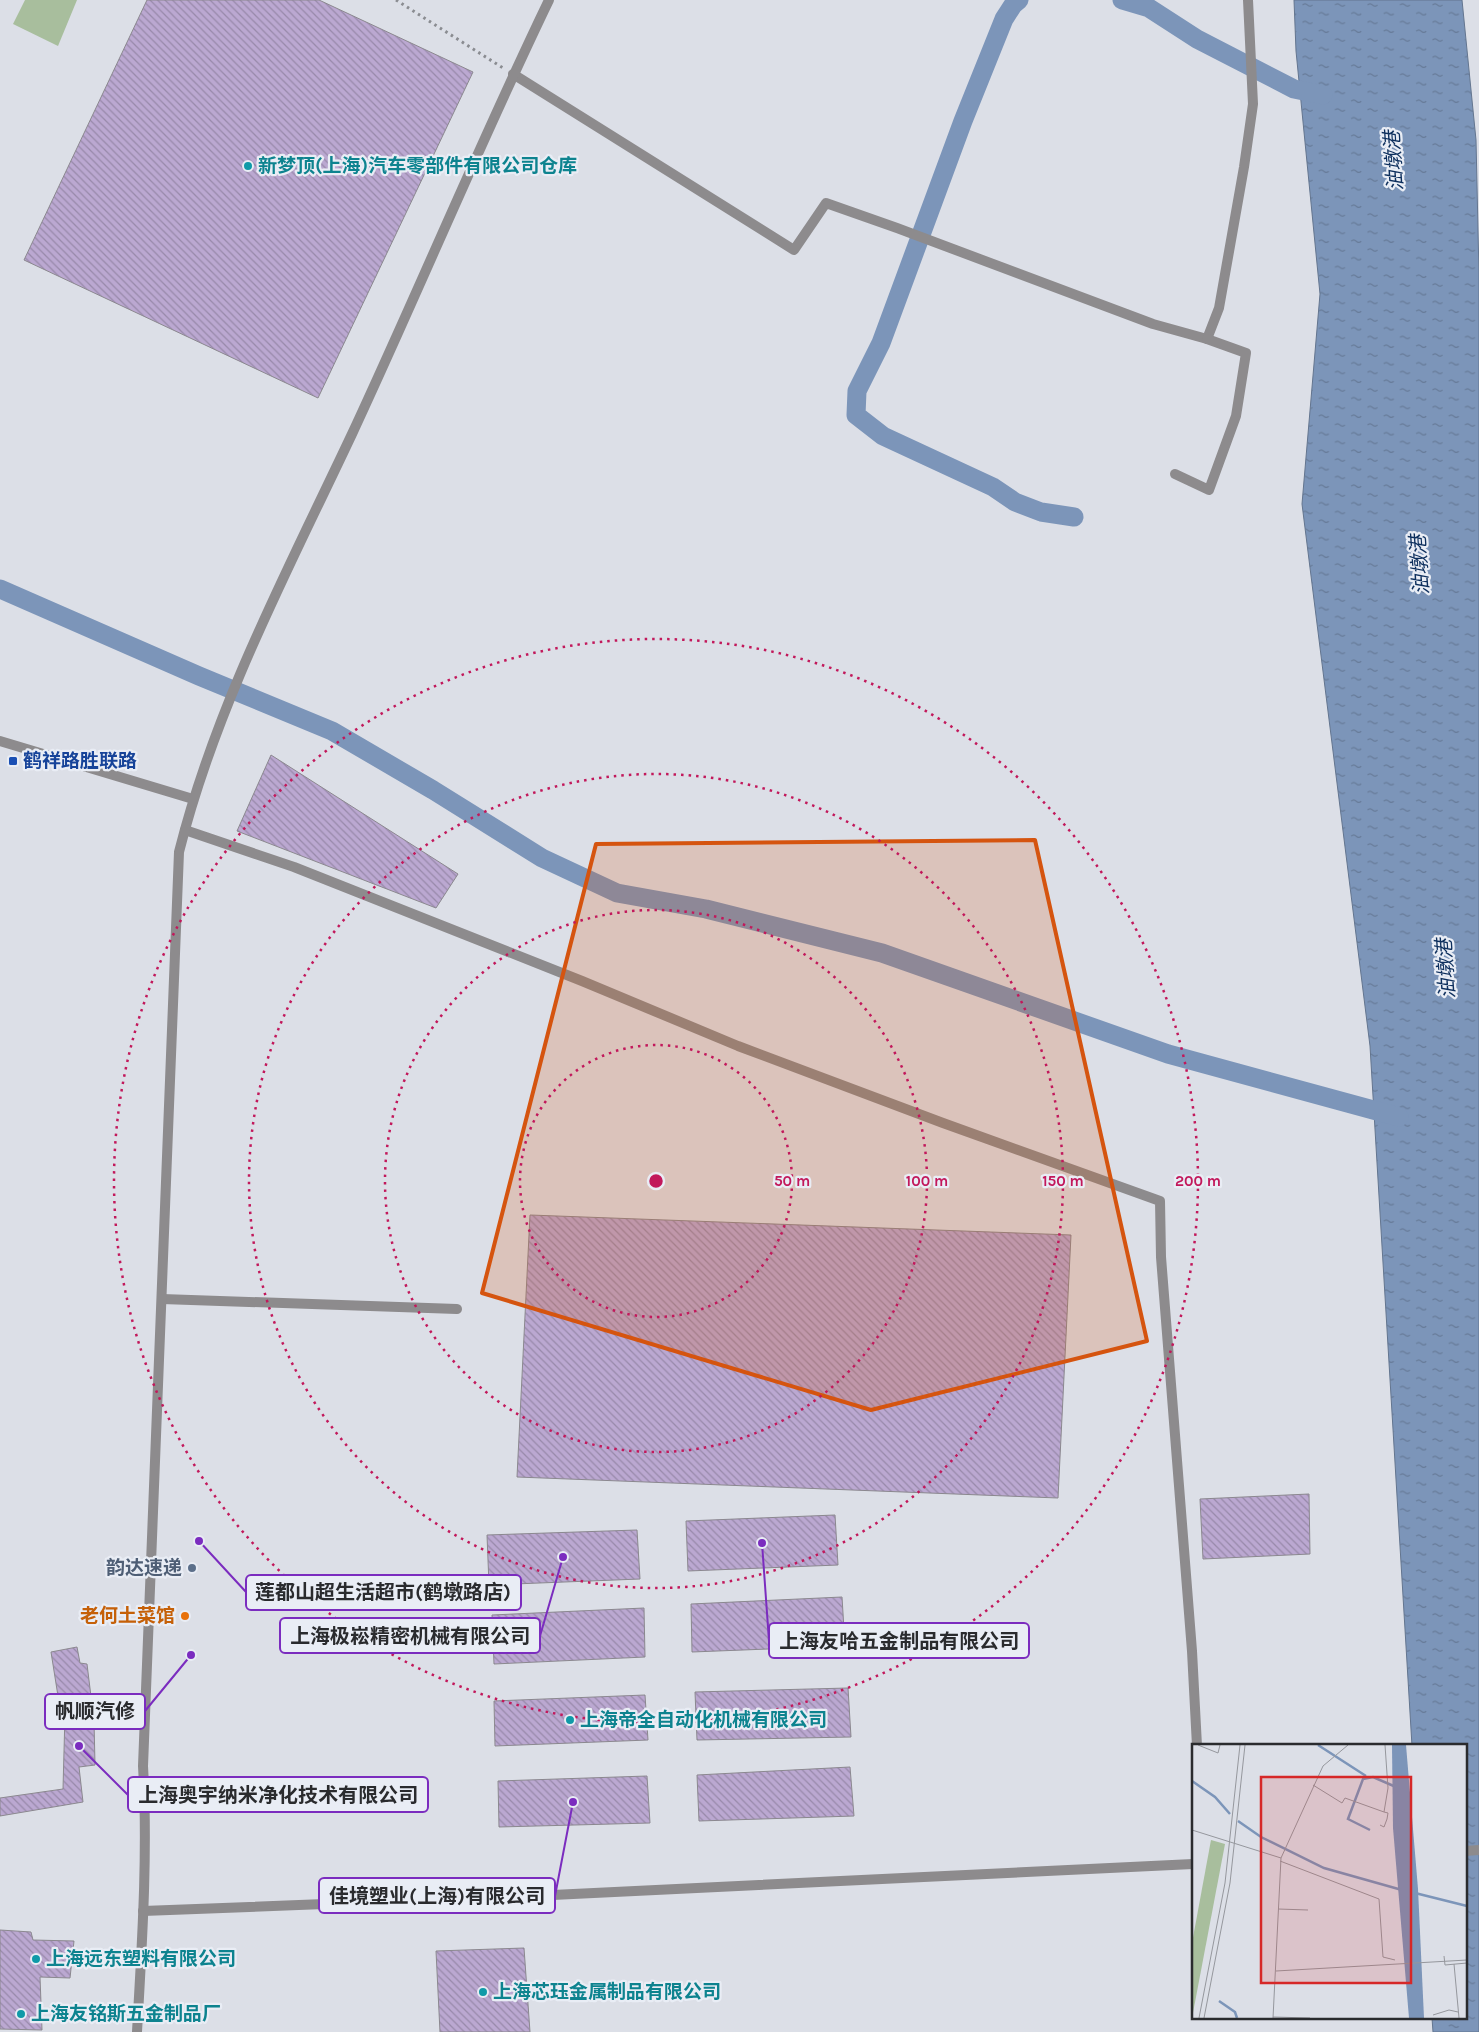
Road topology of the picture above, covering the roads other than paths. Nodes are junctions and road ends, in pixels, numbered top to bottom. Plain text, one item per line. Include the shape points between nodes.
1 (549, 0) edge
2 (1248, 0) edge
3 (513, 74) junction
4 (1207, 339) junction
5 (1175, 474) dead end
6 (0, 741) edge
7 (193, 799) junction
8 (185, 830) junction
9 (162, 1299) junction
10 (457, 1309) dead end
11 (1197, 1744) edge
12 (1479, 1850) edge
13 (1466, 1851) edge
14 (1192, 1864) edge
15 (143, 1911) junction
16 (137, 2032) edge

1 - 3 street
2 - 4 street via 1253,104 1219,308
3 - 4 street via 794,250 826,203 1153,324
3 - 7 street via 353,431 248,655
4 - 5 street via 1246,353 1236,416 1209,490
6 - 7 street
7 - 8 street
8 - 9 street via 179,852 176,908
8 - 11 street via 303,871 738,1046 1160,1201 1161,1257
9 - 10 street
9 - 15 street via 143,1766
12 - 13 street
14 - 15 street
15 - 16 street

